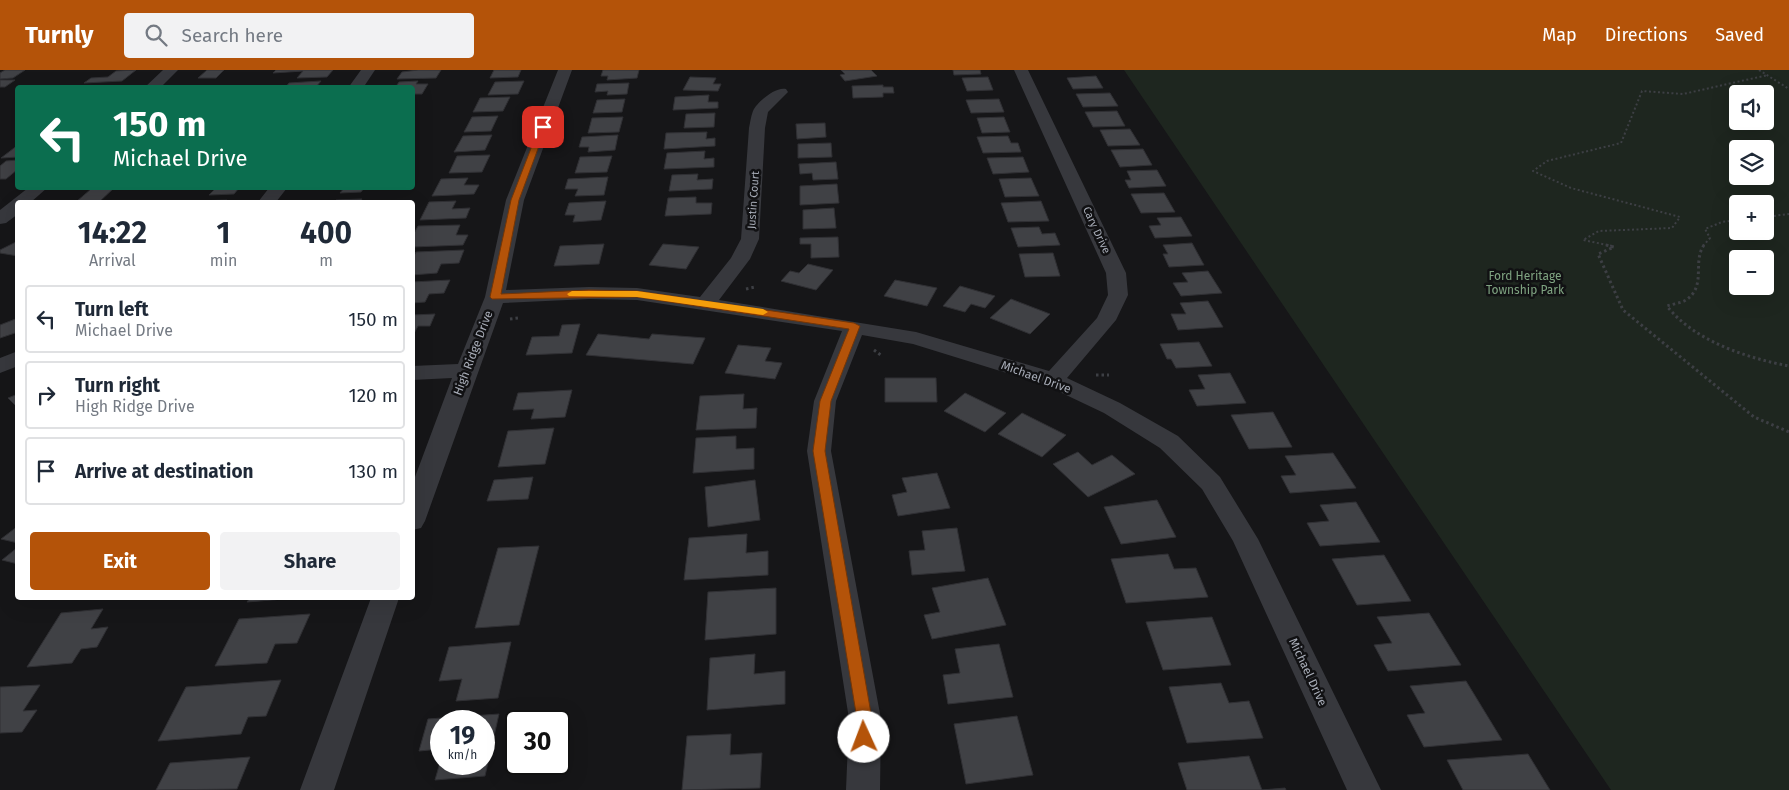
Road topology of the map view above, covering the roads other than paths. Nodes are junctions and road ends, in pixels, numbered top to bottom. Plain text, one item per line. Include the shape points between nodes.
1 (171, 70) edge
2 (368, 70) edge
3 (565, 70) edge
4 (1021, 70) edge
5 (154, 85) edge
6 (357, 85) edge
7 (781, 92) dead end
8 (35, 190) edge
9 (276, 190) edge
10 (23, 200) edge
11 (268, 200) edge
12 (15, 207) edge
13 (0, 219) edge
14 (495, 297) junction
15 (706, 303) junction
16 (854, 326) junction
17 (15, 359) edge
18 (0, 366) edge
19 (466, 371) junction
20 (415, 373) edge
21 (1053, 380) junction
22 (415, 513) edge
23 (384, 600) edge
24 (317, 790) edge
25 (863, 790) edge
26 (1364, 790) edge

1 - 5 street
2 - 6 street
3 - 14 street, High Ridge Drive via 515,200
4 - 21 street, Cary Drive via 1116,273 1118,295 1106,320
7 - 15 street, Justin Court via 760,111 750,239 740,259
8 - 10 street
9 - 11 street
12 - 13 street
14 - 15 street, Michael Drive via 637,294
14 - 19 street, High Ridge Drive
15 - 16 street, Michael Drive
16 - 21 street, Michael Drive via 916,338
16 - 25 street via 825,401 819,451 865,719
17 - 18 street
19 - 20 street
19 - 22 street, High Ridge Drive
21 - 26 street, Michael Drive via 1112,408 1168,442 1211,483 1245,539
23 - 24 street

